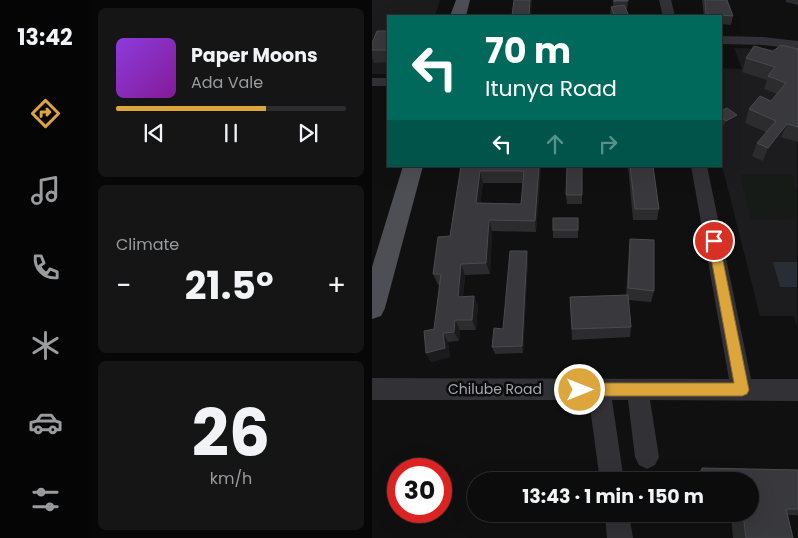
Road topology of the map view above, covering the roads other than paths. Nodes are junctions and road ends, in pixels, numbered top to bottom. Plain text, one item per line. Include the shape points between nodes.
1 (463, 0) edge
2 (665, 0) edge
3 (458, 15) edge
4 (669, 15) edge
5 (722, 40) edge
6 (798, 45) edge
7 (372, 82) edge
8 (387, 82) edge
9 (413, 167) edge
10 (699, 167) edge
11 (377, 270) edge
12 (372, 308) edge
13 (372, 389) edge
14 (599, 390) junction
15 (638, 390) junction
16 (742, 390) junction
17 (798, 390) edge
18 (647, 457) dead end
19 (611, 472) edge
20 (618, 522) edge
21 (620, 538) edge

1 - 3 main road
2 - 4 street
5 - 6 street
7 - 8 street
9 - 11 main road
10 - 16 street
11 - 12 main road
13 - 14 street, Chilube Road
14 - 15 street, Chilube Road
14 - 19 street
15 - 16 street, Chilube Road
15 - 18 street
16 - 17 street, Chilube Road
20 - 21 street

